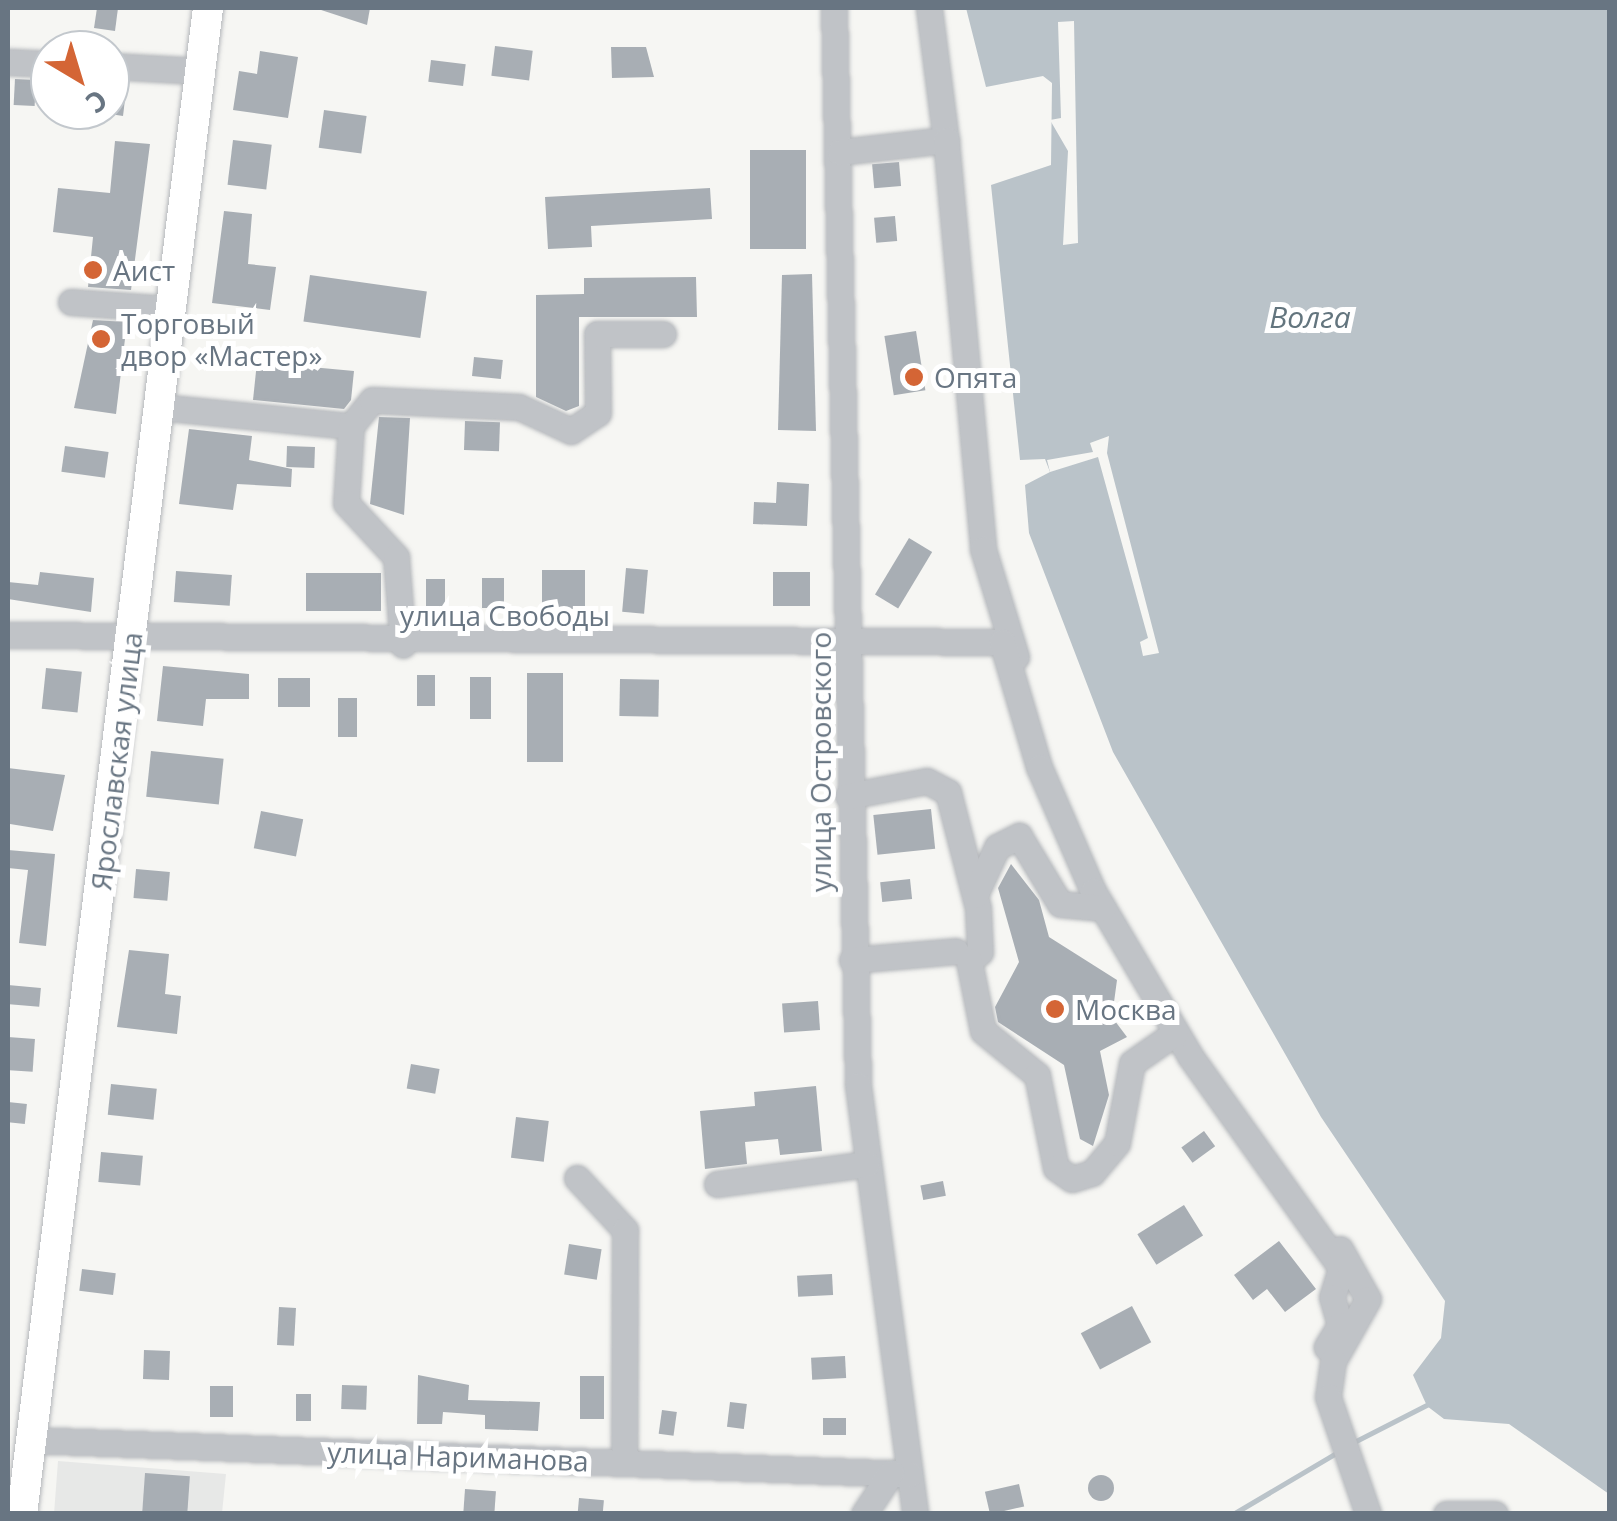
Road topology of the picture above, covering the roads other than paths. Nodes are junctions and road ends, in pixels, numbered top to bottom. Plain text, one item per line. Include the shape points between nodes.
1 (208, 8) edge
2 (834, 8) edge
3 (929, 8) edge
4 (130, 67) edge
5 (200, 70) junction
6 (946, 140) junction
7 (840, 152) junction
8 (71, 302) dead end
9 (171, 309) junction
10 (663, 334) dead end
11 (159, 407) junction
12 (351, 426) junction
13 (8, 635) edge
14 (132, 638) junction
15 (402, 644) junction
16 (850, 645) junction
17 (848, 796) junction
18 (975, 895) junction
19 (1102, 908) junction
20 (967, 950) junction
21 (852, 960) junction
22 (1175, 1033) junction
23 (867, 1164) junction
24 (576, 1178) dead end
25 (717, 1184) dead end
26 (1328, 1348) dead end
27 (19, 1440) edge
28 (624, 1462) junction
29 (900, 1474) junction
30 (22, 1514) edge
31 (864, 1514) edge
32 (915, 1514) edge
33 (1368, 1514) edge
34 (1446, 1514) edge
35 (1495, 1514) edge

1 - 5 main road, Ярославская улица
2 - 7 street, улица Островского
3 - 6 street
4 - 5 street
5 - 9 main road, Ярославская улица
6 - 7 street
6 - 33 street via 983,549 996,592 1074,829 1144,961 1367,1286 1327,1382
7 - 16 street, улица Островского
8 - 9 street
9 - 11 main road, Ярославская улица
10 - 12 street via 597,334 598,413 571,431 519,407 372,400
11 - 12 street
11 - 14 main road, Ярославская улица
12 - 15 street via 346,502 396,557
13 - 14 street, улица Свободы
14 - 15 street, улица Свободы
14 - 27 main road, Ярославская улица
15 - 16 street, улица Свободы
16 - 17 street, улица Островского
16 - 19 street, улица Свободы via 1002,642 1039,767
17 - 18 street via 941,783
17 - 21 street, улица Островского
18 - 19 street via 997,847 1019,836 1060,904
18 - 20 street
19 - 22 street
20 - 21 street
20 - 22 street via 983,1030 1037,1075 1056,1168 1072,1179 1092,1173 1117,1144 1132,1063
21 - 23 street, улица Островского
22 - 26 street via 1341,1268 1332,1297 1340,1326
23 - 25 street
23 - 29 street, улица Островского
24 - 28 street via 625,1230
27 - 28 street, улица Нариманова
27 - 30 main road, Ярославская улица
28 - 29 street, улица Нариманова
29 - 31 street
29 - 32 street, улица Островского
34 - 35 street

